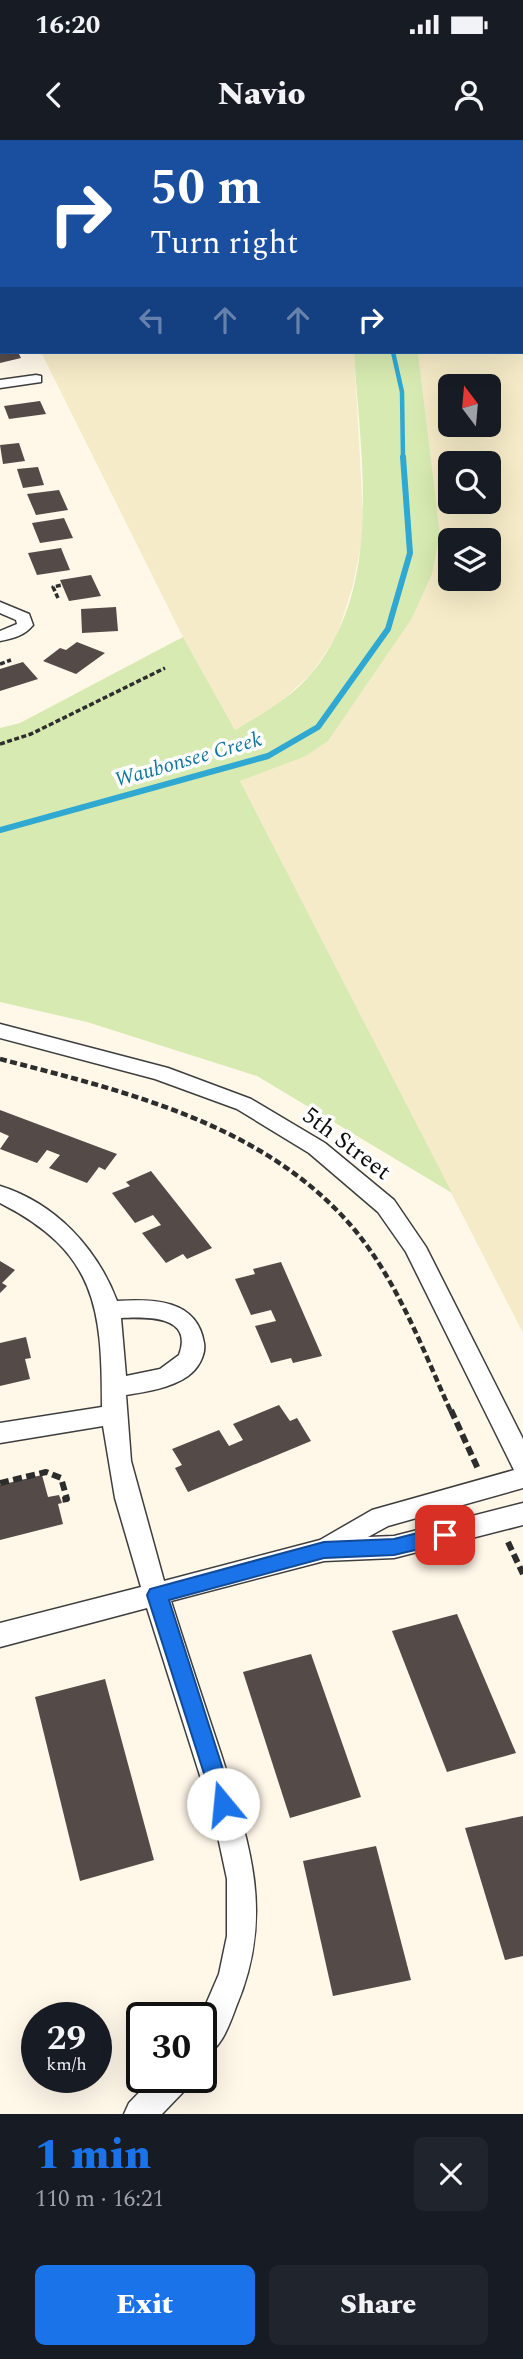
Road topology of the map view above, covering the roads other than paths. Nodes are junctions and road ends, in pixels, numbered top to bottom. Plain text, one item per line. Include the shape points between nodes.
1 (36, 379) dead end
2 (0, 384) edge
3 (0, 607) edge
4 (0, 636) edge
5 (0, 1031) edge
6 (0, 1194) edge
7 (109, 1310) junction
8 (113, 1387) junction
9 (111, 1415) junction
10 (0, 1433) edge
11 (523, 1464) edge
12 (523, 1478) edge
13 (523, 1514) edge
14 (324, 1550) junction
15 (157, 1595) junction
16 (0, 1635) edge
17 (217, 2010) edge
18 (160, 2093) edge
19 (140, 2114) edge

1 - 2 street
3 - 4 street via 23,617 25,625
5 - 11 street, 5th Street via 173,1077 244,1104 317,1148 386,1206 415,1247
6 - 7 street via 31,1209 76,1246
7 - 8 street
7 - 8 street via 176,1314 192,1337 192,1353 185,1366 170,1376
8 - 9 street
9 - 10 street
9 - 15 street via 125,1488
12 - 14 street via 382,1517
13 - 14 street via 394,1547
14 - 15 street
15 - 16 street
15 - 17 street via 231,1828 243,1896 239,1956
18 - 19 street

